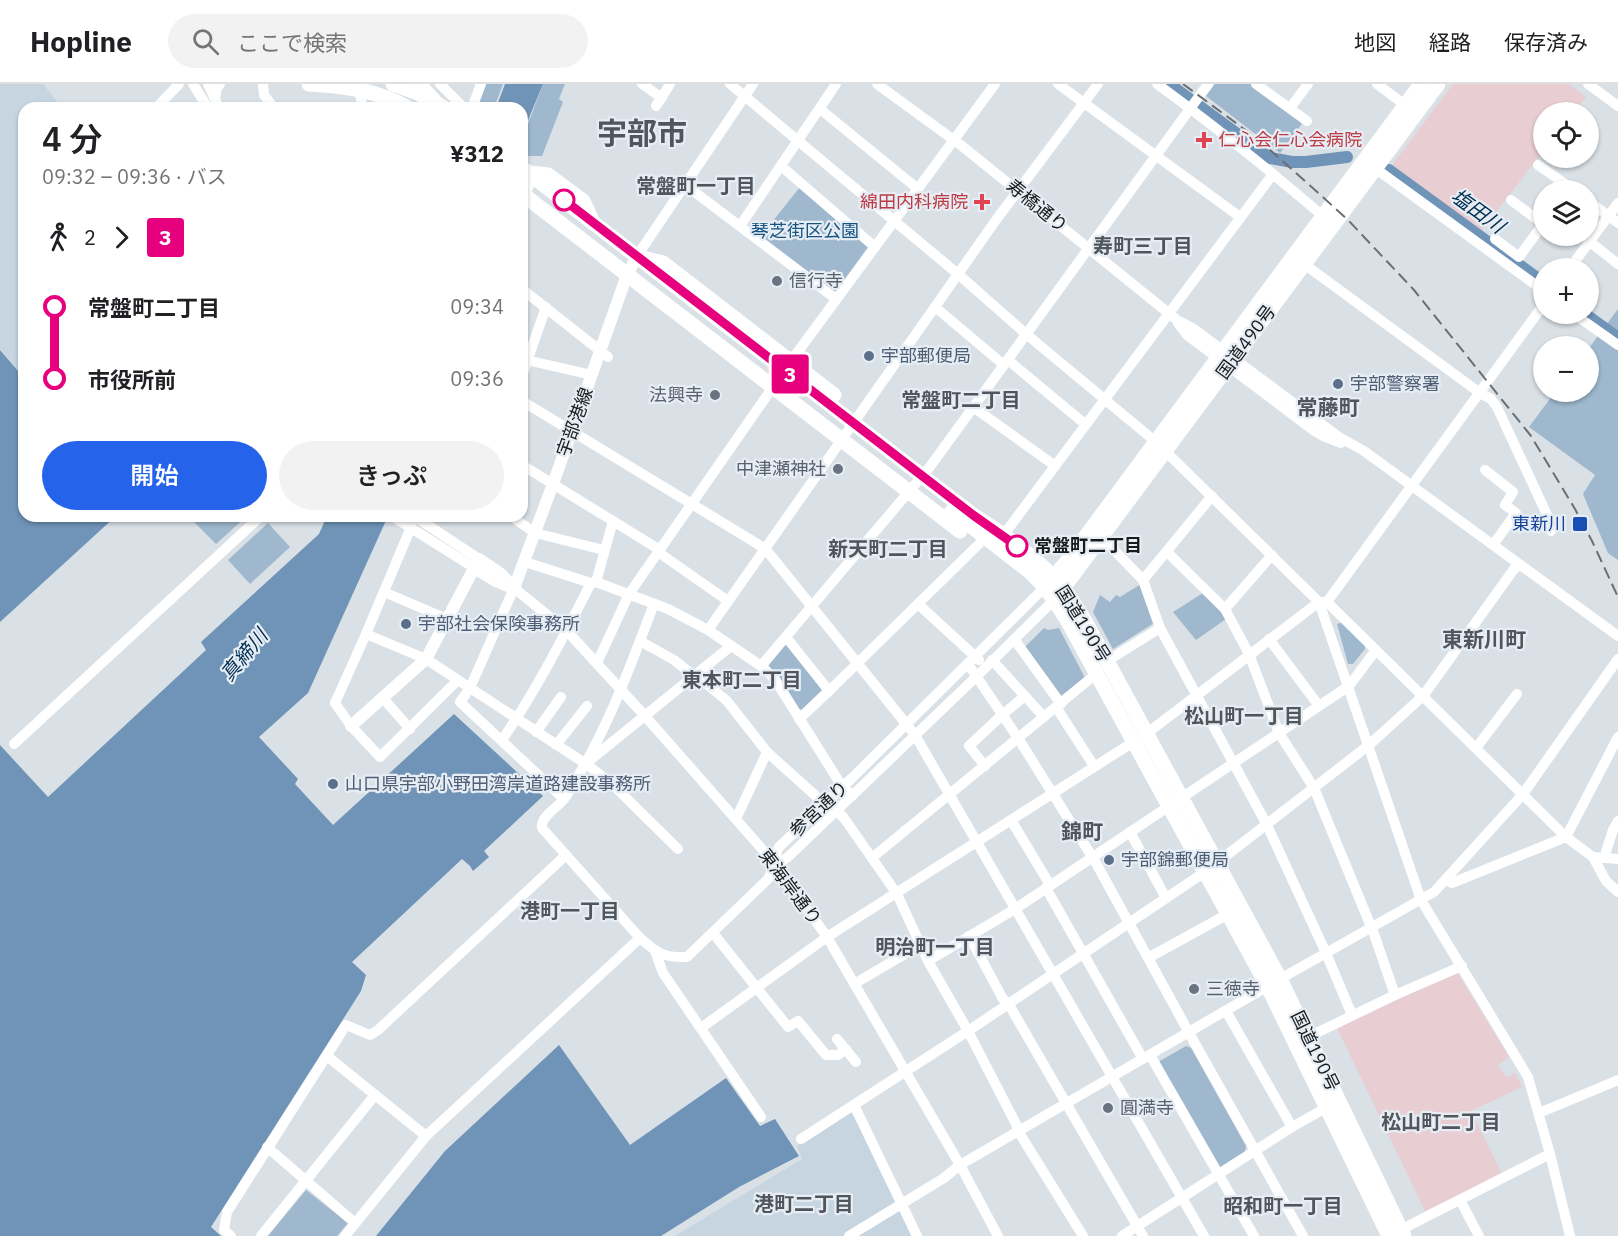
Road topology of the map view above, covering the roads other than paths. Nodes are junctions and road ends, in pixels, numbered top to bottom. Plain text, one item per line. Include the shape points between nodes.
1 (179, 84) edge
2 (194, 84) edge
3 (205, 84) edge
4 (220, 84) edge
5 (263, 84) edge
6 (309, 84) edge
7 (422, 84) edge
8 (440, 84) edge
9 (482, 84) edge
10 (642, 84) edge
11 (670, 84) edge
12 (730, 84) edge
13 (753, 84) edge
14 (836, 84) edge
15 (877, 84) edge
16 (1058, 84) edge
17 (1098, 84) edge
18 (1157, 84) edge
19 (1208, 84) edge
20 (1258, 84) edge
21 (1308, 84) edge
22 (1377, 84) edge
23 (1421, 84) edge
24 (1438, 84) edge
25 (1588, 84) edge
26 (399, 85) edge
27 (991, 86) edge
28 (364, 90) junction
29 (745, 96) junction
30 (162, 102) edge
31 (210, 102) edge
32 (210, 102) edge
33 (212, 102) edge
34 (269, 102) edge
35 (362, 102) edge
36 (396, 102) edge
37 (414, 102) edge
38 (434, 102) edge
39 (438, 102) edge
40 (458, 102) edge
41 (474, 102) edge
42 (1084, 103) junction
43 (1193, 104) junction
44 (1617, 104) edge
45 (1405, 105) junction
46 (1290, 108) junction
47 (820, 109) junction
48 (1307, 121) dead end
49 (953, 139) junction
50 (798, 140) junction
51 (1155, 156) junction
52 (1370, 165) junction
53 (781, 166) junction
54 (1542, 168) edge
55 (1274, 174) junction
56 (1557, 180) edge
57 (684, 184) junction
58 (528, 186) edge
59 (528, 186) edge
60 (918, 189) junction
61 (1018, 192) junction
62 (1511, 201) dead end
63 (1618, 203) edge
64 (1599, 209) edge
65 (1323, 216) junction
66 (1240, 217) junction
67 (1613, 219) edge
68 (894, 221) junction
69 (740, 226) junction
70 (1599, 233) edge
71 (1495, 239) dead end
72 (1587, 246) edge
73 (1595, 246) edge
74 (875, 248) junction
75 (1088, 248) junction
76 (1578, 258) edge
77 (1304, 264) junction
78 (1618, 264) edge
79 (632, 265) junction
80 (958, 274) junction
81 (1533, 283) edge
82 (528, 294) edge
83 (836, 299) junction
84 (546, 307) junction
85 (935, 307) junction
86 (1172, 317) junction
87 (1533, 319) edge
88 (1588, 324) edge
89 (1026, 334) junction
90 (1618, 345) edge
91 (528, 352) edge
92 (604, 353) junction
93 (1226, 359) junction
94 (528, 360) edge
95 (1006, 362) junction
96 (782, 374) junction
97 (592, 375) junction
98 (1480, 393) junction
99 (1104, 398) junction
100 (528, 405) edge
101 (973, 407) junction
102 (1085, 424) junction
103 (850, 427) junction
104 (572, 431) junction
105 (1161, 446) junction
106 (1054, 465) junction
107 (528, 469) edge
108 (1485, 470) dead end
109 (919, 480) junction
110 (553, 484) junction
111 (1411, 485) junction
112 (1212, 496) junction
113 (692, 504) junction
114 (613, 521) junction
115 (254, 522) edge
116 (412, 522) edge
117 (416, 522) edge
118 (519, 522) edge
119 (1551, 531) dead end
120 (535, 533) junction
121 (994, 536) junction
122 (1100, 539) junction
123 (1493, 544) junction
124 (765, 549) junction
125 (604, 550) junction
126 (659, 551) junction
127 (1167, 552) junction
128 (1272, 555) junction
129 (525, 562) junction
130 (476, 563) junction
131 (1520, 565) junction
132 (1143, 580) junction
133 (593, 582) junction
134 (514, 588) junction
135 (1054, 588) junction
136 (384, 592) junction
137 (629, 594) junction
138 (728, 601) junction
139 (1323, 602) junction
140 (654, 604) junction
141 (918, 604) junction
142 (812, 606) junction
143 (1225, 609) junction
144 (447, 619) junction
145 (1160, 628) junction
146 (708, 630) junction
147 (567, 631) junction
148 (366, 634) junction
149 (1618, 636) edge
150 (786, 638) junction
151 (1014, 639) junction
152 (1269, 639) junction
153 (640, 641) junction
154 (731, 646) junction
155 (1376, 651) junction
156 (1249, 654) junction
157 (426, 659) junction
158 (1618, 659) edge
159 (972, 660) junction
160 (1107, 661) junction
161 (597, 663) junction
162 (858, 663) junction
163 (989, 663) junction
164 (761, 666) junction
165 (1096, 674) junction
166 (694, 676) junction
167 (977, 676) junction
168 (457, 681) junction
169 (1349, 686) junction
170 (470, 688) junction
171 (621, 690) junction
172 (829, 691) junction
173 (1196, 694) junction
174 (1517, 694) dead end
175 (1025, 696) junction
176 (1423, 696) junction
177 (382, 697) junction
178 (561, 697) dead end
179 (587, 706) dead end
180 (1058, 706) junction
181 (1319, 706) junction
182 (1002, 714) junction
183 (645, 716) junction
184 (1044, 717) junction
185 (516, 719) junction
186 (799, 719) junction
187 (907, 724) junction
188 (351, 726) junction
189 (410, 729) junction
190 (536, 732) junction
191 (1279, 733) junction
192 (915, 735) junction
193 (1618, 737) edge
194 (1018, 738) junction
195 (1140, 738) junction
196 (502, 740) junction
197 (14, 744) dead end
198 (556, 745) junction
199 (1369, 745) junction
200 (1476, 748) junction
201 (767, 752) junction
202 (1233, 763) junction
203 (586, 764) junction
204 (984, 766) junction
205 (1094, 766) junction
206 (843, 787) junction
207 (1314, 788) junction
208 (1053, 792) junction
209 (1523, 794) junction
210 (949, 795) junction
211 (852, 796) junction
212 (564, 799) junction
213 (827, 802) junction
214 (1175, 803) junction
215 (836, 811) junction
216 (736, 819) junction
217 (1011, 820) junction
218 (1618, 821) edge
219 (1267, 825) junction
220 (1130, 832) junction
221 (1566, 837) junction
222 (977, 842) junction
223 (678, 849) dead end
224 (566, 855) junction
225 (1093, 857) junction
226 (1599, 857) junction
227 (873, 858) junction
228 (1618, 859) edge
229 (775, 865) junction
230 (1210, 868) junction
231 (1446, 880) junction
232 (1048, 887) junction
233 (1618, 892) edge
234 (897, 894) junction
235 (1166, 898) junction
236 (1421, 900) junction
237 (1016, 909) junction
238 (1228, 914) junction
239 (1129, 923) junction
240 (1371, 927) junction
241 (712, 933) junction
242 (969, 936) junction
243 (827, 937) junction
244 (640, 938) junction
245 (922, 945) junction
246 (655, 951) junction
247 (1326, 953) junction
248 (1084, 954) junction
249 (1148, 958) junction
250 (928, 961) junction
251 (1462, 966) junction
252 (1053, 974) junction
253 (1274, 983) junction
254 (854, 984) junction
255 (757, 988) junction
256 (1395, 994) junction
257 (1008, 1004) junction
258 (1226, 1011) junction
259 (1352, 1015) junction
260 (701, 1028) junction
261 (968, 1031) junction
262 (1189, 1032) junction
263 (1308, 1037) junction
264 (837, 1039) dead end
265 (846, 1049) junction
266 (327, 1056) junction
267 (1147, 1057) junction
268 (856, 1062) dead end
269 (906, 1072) junction
270 (1112, 1077) junction
271 (1618, 1080) edge
272 (375, 1095) junction
273 (1067, 1103) junction
274 (1333, 1104) junction
275 (854, 1105) junction
276 (1539, 1113) junction
277 (761, 1116) dead end
278 (1292, 1127) junction
279 (1018, 1131) junction
280 (426, 1136) junction
281 (801, 1139) dead end
282 (267, 1147) junction
283 (1255, 1151) junction
284 (1550, 1154) junction
285 (960, 1165) junction
286 (1218, 1174) junction
287 (305, 1180) junction
288 (1182, 1198) junction
289 (1460, 1200) junction
290 (902, 1204) junction
291 (355, 1223) junction
292 (1141, 1231) edge
293 (1397, 1234) edge
294 (851, 1235) edge
295 (231, 1236) edge
296 (261, 1236) edge
297 (345, 1236) edge
298 (917, 1236) edge
299 (998, 1236) edge
300 (1083, 1236) edge
301 (1122, 1236) edge
302 (1204, 1236) edge
303 (1254, 1236) edge
304 (1303, 1236) edge
305 (1479, 1236) edge
306 (1570, 1236) edge

1 - 30 street
2 - 31 street
3 - 32 street via 203,93
4 - 33 street
5 - 34 street
6 - 28 highway
7 - 39 street
8 - 40 street
9 - 41 street
10 - 11 street via 658,102
12 - 29 street
13 - 29 street
14 - 47 street
15 - 49 street, 寿橋通り
16 - 42 street
17 - 42 street
18 - 43 street
19 - 43 street
20 - 46 street
21 - 46 street
22 - 45 street
23 - 45 highway, 国道490号
24 - 52 highway, 国道490号
25 - 44 street
26 - 28 highway via 388,92
26 - 37 highway
26 - 38 highway
27 - 49 street
28 - 35 street
28 - 36 highway
29 - 50 street
29 - 57 street
42 - 51 street
42 - 61 street
43 - 51 street
43 - 55 street
45 - 52 highway, 国道490号
46 - 48 street
47 - 50 street
47 - 60 street
49 - 60 street
49 - 61 street, 寿橋通り
50 - 53 street
50 - 68 street
51 - 66 street
51 - 75 street
52 - 65 highway, 国道490号
52 - 77 highway, 国道490号
52 - 81 street
53 - 69 street
53 - 74 street
54 - 56 street
55 - 65 street
55 - 66 street
57 - 69 street
57 - 79 street
58 - 79 highway, 国道190号
59 - 79 highway, 国道190号 via 592,222
60 - 68 street
61 - 75 street, 寿橋通り
61 - 80 street
62 - 71 street via 1544,224 1520,257
63 - 67 street
64 - 67 street
65 - 93 highway, 国道490号
66 - 86 street
67 - 70 street
68 - 74 street
68 - 80 street
69 - 83 street
72 - 76 street
73 - 78 street
74 - 83 street
75 - 86 street, 寿橋通り
75 - 89 street
77 - 93 highway, 国道490号
77 - 98 street
79 - 92 main road, 宇部港線
79 - 96 highway, 国道190号
79 - 96 highway
80 - 85 street
80 - 89 street
82 - 84 street
83 - 96 street
84 - 91 street
84 - 92 street
85 - 95 street
85 - 103 street
86 - 93 street, 寿橋通り via 1187,335
86 - 99 street
87 - 98 street
88 - 90 street
89 - 95 street
89 - 99 street
92 - 97 main road, 宇部港線
93 - 105 highway, 国道490号
93 - 111 street, 寿橋通り
94 - 97 street
95 - 101 street
95 - 102 street
96 - 103 highway, 国道190号
96 - 103 highway
96 - 113 street
97 - 104 main road, 宇部港線
98 - 111 street
98 - 119 street via 1497,407
99 - 102 street
99 - 105 street
100 - 104 street
101 - 106 street
101 - 109 street
102 - 106 street
103 - 109 highway, 国道190号
103 - 109 highway
103 - 124 street
104 - 110 main road, 宇部港線
104 - 113 street
105 - 112 street
105 - 122 highway, 国道490号
105 - 135 highway, 国道490号
106 - 121 street
107 - 110 street
108 - 123 street via 1513,492 1505,505 1516,513
109 - 121 highway
109 - 121 highway, 国道190号 via 973,515
109 - 142 street
110 - 114 street
110 - 120 main road, 宇部港線
111 - 123 street, 寿橋通り
111 - 139 street
112 - 127 street
112 - 128 street
113 - 124 street
113 - 126 street
114 - 125 street
114 - 126 street
115 - 197 street
116 - 136 street
117 - 130 street
118 - 120 street
120 - 125 street
120 - 129 main road, 宇部港線
121 - 135 highway, 国道190号 via 1029,571
121 - 141 street
122 - 132 street
122 - 135 highway, 国道490号
123 - 131 street, 寿橋通り
124 - 138 street
124 - 142 street
125 - 133 street
126 - 137 street
126 - 138 street
127 - 132 street
127 - 143 street
128 - 139 street
128 - 143 street
129 - 133 street
129 - 134 main road, 宇部港線
130 - 134 main road via 496,581
130 - 144 main road
131 - 149 street, 寿橋通り
131 - 176 street
132 - 145 street
133 - 137 street
133 - 147 street
134 - 147 street, 東海岸通り
134 - 170 street
135 - 151 street, 参宮通り
135 - 159 street, 参宮通り
135 - 160 highway, 国道190号 via 1078,611
135 - 165 highway, 国道190号
136 - 144 street
136 - 148 street
137 - 140 street
137 - 161 street
138 - 146 street
139 - 152 street
139 - 155 street
139 - 169 street
140 - 146 street
140 - 153 street
141 - 159 street
141 - 162 street
142 - 150 street
142 - 162 street
143 - 156 street
144 - 157 main road
145 - 160 street
145 - 173 street
146 - 154 street
147 - 161 street, 東海岸通り
147 - 185 street
148 - 157 street
148 - 188 street via 335,703
150 - 164 street
150 - 172 street
151 - 163 street, 参宮通り
151 - 180 street
152 - 156 street
152 - 181 street
153 - 166 street
153 - 171 street
154 - 164 street
154 - 166 street
155 - 169 street
155 - 176 street
156 - 173 street
156 - 191 street
157 - 168 street
157 - 177 main road
158 - 209 street
159 - 163 street
159 - 167 street
159 - 187 street, 参宮通り
160 - 195 highway, 国道190号
161 - 171 street, 東海岸通り
162 - 172 street
162 - 187 street
163 - 167 street, 参宮通り
163 - 175 street
164 - 186 street via 774,678
165 - 180 street
165 - 195 highway, 国道190号
166 - 183 street
166 - 201 street via 728,701
167 - 182 street
167 - 192 street, 参宮通り
168 - 170 street
168 - 189 street
169 - 181 street
169 - 199 street
170 - 185 street
170 - 196 street via 460,702
171 - 183 street, 東海岸通り
171 - 203 street
172 - 186 street
173 - 195 street
173 - 202 street
174 - 200 street
175 - 182 street
175 - 184 street
176 - 199 street
176 - 200 street
177 - 188 main road
177 - 189 street
178 - 190 street
179 - 198 street
180 - 184 street
180 - 205 street
181 - 191 street
182 - 194 street
182 - 204 street via 969,746
183 - 203 street
183 - 216 street, 東海岸通り
184 - 194 street
185 - 190 street
185 - 196 street
186 - 206 street
187 - 192 street
187 - 206 street, 参宮通り
188 - 189 street via 380,757
190 - 198 street
191 - 202 street
191 - 207 street
192 - 210 street
192 - 211 street, 参宮通り
193 - 221 street
194 - 204 street
194 - 208 street
195 - 205 street
195 - 214 highway, 国道190号
196 - 212 street
198 - 203 street
199 - 207 street
199 - 236 street
200 - 209 street
201 - 213 street
201 - 216 street
202 - 214 street
202 - 219 street
203 - 212 street
203 - 223 street
204 - 210 street
205 - 208 street
206 - 211 street
206 - 213 street, 参宮通り
207 - 219 street
207 - 240 street
208 - 217 street
208 - 225 street
209 - 221 street
209 - 231 street
210 - 222 street
210 - 227 street
211 - 215 street, 参宮通り
212 - 224 street via 541,824
213 - 215 street
213 - 229 street, 参宮通り via 778,847
214 - 220 street
214 - 230 highway, 国道190号
215 - 227 street
215 - 229 street, 参宮通り via 788,858
216 - 229 street, 東海岸通り
217 - 222 street
217 - 232 street
218 - 226 street
219 - 230 street
219 - 247 street
220 - 225 street
220 - 235 street
221 - 226 street
221 - 231 street via 1452,884
222 - 234 street
222 - 237 street
224 - 244 street
224 - 266 street via 378,1030 370,1035 346,1025
225 - 232 street
225 - 239 street
226 - 228 street
226 - 233 street via 1606,881
227 - 234 street
229 - 241 street via 768,879
229 - 243 street, 東海岸通り
230 - 235 street
230 - 238 highway, 国道190号
230 - 253 highway, 国道190号
231 - 236 street
232 - 237 street
232 - 248 street
234 - 243 street
234 - 245 street
235 - 239 street
236 - 240 street
236 - 251 street
237 - 242 street
237 - 252 street
238 - 249 street
238 - 253 highway, 国道190号
239 - 248 street
239 - 249 street
240 - 247 street
240 - 256 street
241 - 246 street via 687,957
241 - 255 street
242 - 250 street
242 - 257 street
243 - 254 street, 東海岸通り
243 - 255 street
244 - 246 street
244 - 280 street
245 - 250 street
245 - 254 street
246 - 260 street via 663,973
247 - 253 street
247 - 259 street
248 - 252 street
248 - 267 street
249 - 262 street
250 - 261 street
251 - 256 street
251 - 276 street via 1528,1077
252 - 257 street
252 - 270 street
253 - 258 street
253 - 263 highway, 国道190号
253 - 274 highway, 国道190号
254 - 269 street, 東海岸通り
255 - 260 street
255 - 265 street via 788,1028 798,1021 826,1055 838,1055
256 - 259 street
257 - 261 street
257 - 273 street
258 - 262 street
258 - 278 street
259 - 263 street
260 - 277 street
261 - 269 street
261 - 279 street
262 - 267 street
262 - 283 street
263 - 274 highway, 国道190号
264 - 265 street
265 - 268 street
266 - 272 street
266 - 282 street
267 - 270 street
267 - 286 street
269 - 275 street
269 - 285 street, 東海岸通り
270 - 273 street
270 - 288 street
271 - 276 street
272 - 280 street
272 - 287 street
273 - 279 street
273 - 292 street
274 - 278 street
274 - 293 highway, 国道190号
275 - 281 street
275 - 290 street
276 - 284 street
278 - 283 street
279 - 285 street
279 - 300 street
280 - 291 street
282 - 287 street
282 - 295 street via 226,1212 224,1230
283 - 286 street
283 - 304 street
284 - 289 street
284 - 306 street
285 - 290 street
285 - 299 street, 東海岸通り
286 - 288 street
286 - 303 street
287 - 291 street
287 - 296 street
288 - 292 street
288 - 302 street
289 - 293 street
289 - 305 street
290 - 294 street
290 - 298 street
291 - 297 street
292 - 301 street

